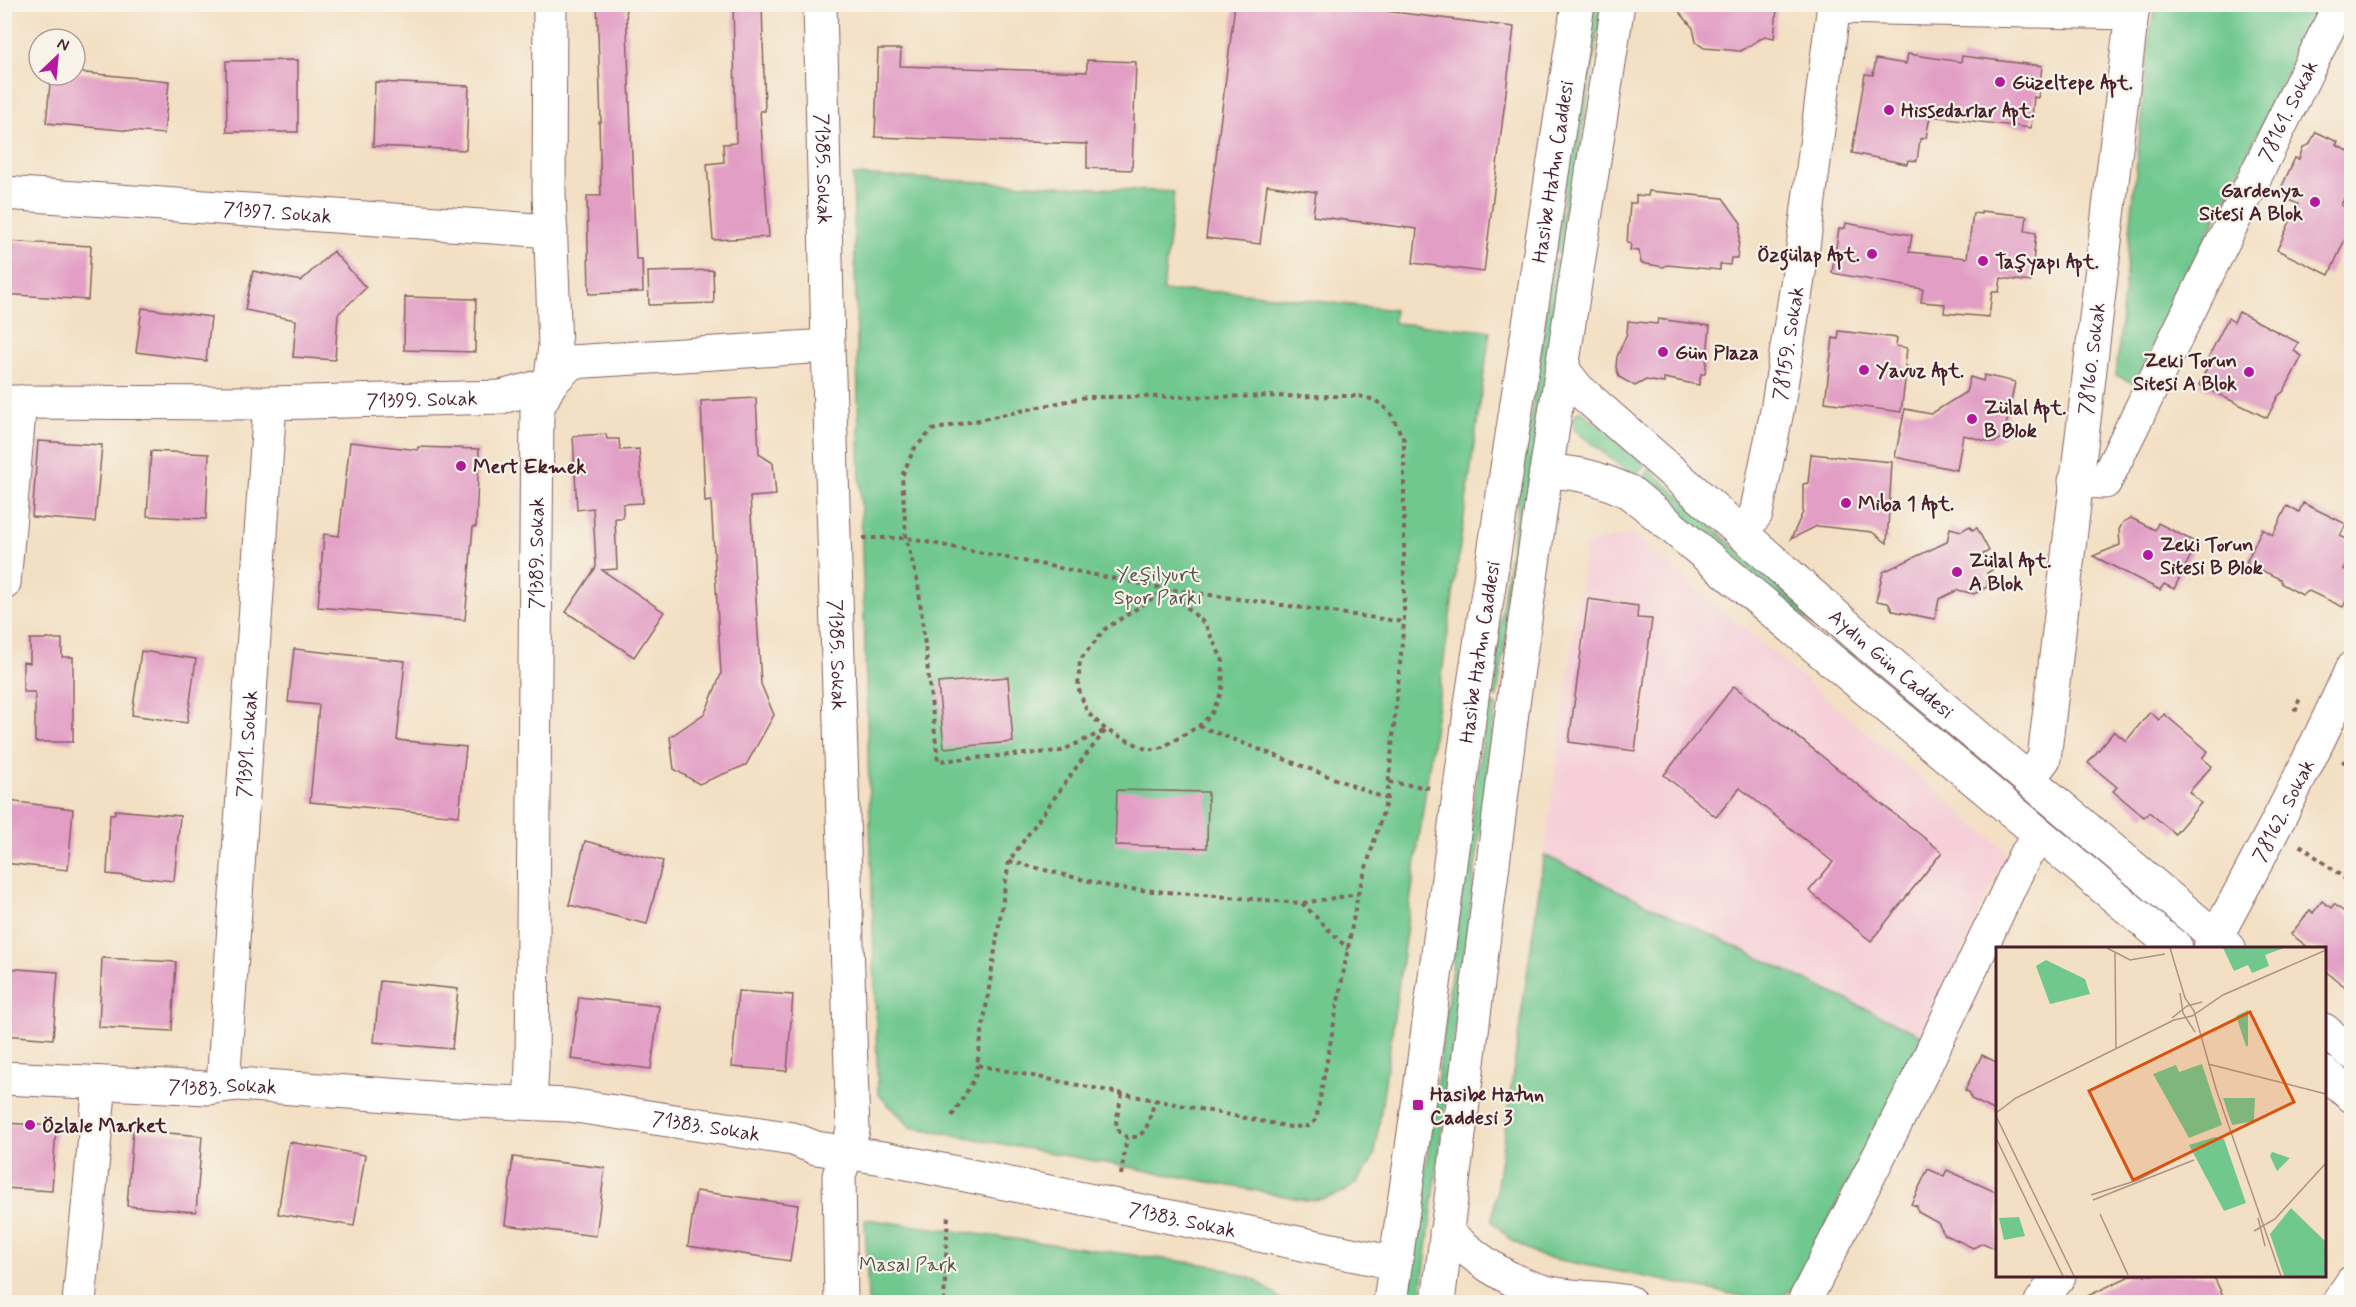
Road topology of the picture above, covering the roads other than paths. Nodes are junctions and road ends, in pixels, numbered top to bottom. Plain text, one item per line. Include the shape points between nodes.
1 (550, 4) edge
2 (820, 4) edge
3 (1578, 4) edge
4 (1618, 4) edge
5 (2340, 4) edge
6 (1834, 6) edge
7 (2132, 9) edge
8 (4, 193) edge
9 (551, 231) junction
10 (828, 346) junction
11 (1563, 370) junction
12 (550, 384) junction
13 (12, 402) edge
14 (270, 403) junction
15 (1546, 472) junction
16 (2075, 481) junction
17 (1741, 533) junction
18 (4, 583) edge
19 (2352, 668) edge
20 (2341, 723) edge
21 (2028, 779) junction
22 (2041, 836) junction
23 (2122, 903) junction
24 (2215, 946) edge
25 (2175, 947) edge
26 (2326, 1031) edge
27 (2352, 1053) edge
28 (2326, 1074) edge
29 (4, 1078) edge
30 (100, 1083) junction
31 (223, 1085) junction
32 (2352, 1096) edge
33 (530, 1103) junction
34 (846, 1154) junction
35 (1446, 1232) junction
36 (1395, 1263) junction
37 (2058, 1277) edge
38 (2352, 1282) edge
39 (1545, 1292) junction
40 (79, 1302) edge
41 (841, 1302) edge
42 (1390, 1302) edge
43 (1438, 1302) edge
44 (1509, 1302) edge
45 (1629, 1302) edge
46 (1804, 1302) edge
47 (2041, 1302) edge
48 (2339, 1302) edge

1 - 9 street, 71389. Sokak
2 - 10 street, 71385. Sokak
3 - 36 street, Hasibe Hatun Caddesi via 1472,697
4 - 11 street, Hasibe Hatun Caddesi
5 - 16 street, 78161. Sokak via 2104,482
6 - 7 street
6 - 17 street, 78159. Sokak via 1777,411 1756,514
7 - 16 street, 78160. Sokak
8 - 9 street, 71397. Sokak
9 - 12 street, 71389. Sokak via 555,348
10 - 12 street via 571,362
10 - 34 street, 71385. Sokak via 853,1130
11 - 15 street, Hasibe Hatun Caddesi
11 - 17 street, Aydın Gün Caddesi via 1578,389
12 - 14 street, 71399. Sokak via 501,397
12 - 33 street, 71389. Sokak via 537,409
13 - 14 street, 71399. Sokak
13 - 18 street
14 - 31 street, 71391. Sokak
15 - 22 street, Aydın Gün Caddesi via 1593,476 1630,492
15 - 35 street, Hasibe Hatun Caddesi
16 - 21 street, 78160. Sokak via 2044,759
17 - 21 street, Aydın Gün Caddesi
19 - 20 street, 78162. Sokak
20 - 24 street, 78162. Sokak
21 - 24 street, Aydın Gün Caddesi
22 - 23 street, Aydın Gün Caddesi
22 - 46 street via 2024,857 1922,1072
23 - 24 street via 2164,917
23 - 25 street, Aydın Gün Caddesi
26 - 27 street
28 - 32 street
29 - 30 street, 71383. Sokak
30 - 31 street, 71383. Sokak via 208,1088
30 - 40 street
31 - 33 street, 71383. Sokak
33 - 34 street, 71383. Sokak via 569,1105 793,1139
34 - 36 street, 71383. Sokak via 883,1158
34 - 41 street, 71385. Sokak via 839,1176
35 - 39 street via 1479,1261
35 - 43 street, Hasibe Hatun Caddesi
36 - 42 street, Hasibe Hatun Caddesi
37 - 47 street
38 - 48 street
39 - 44 street
39 - 45 street

